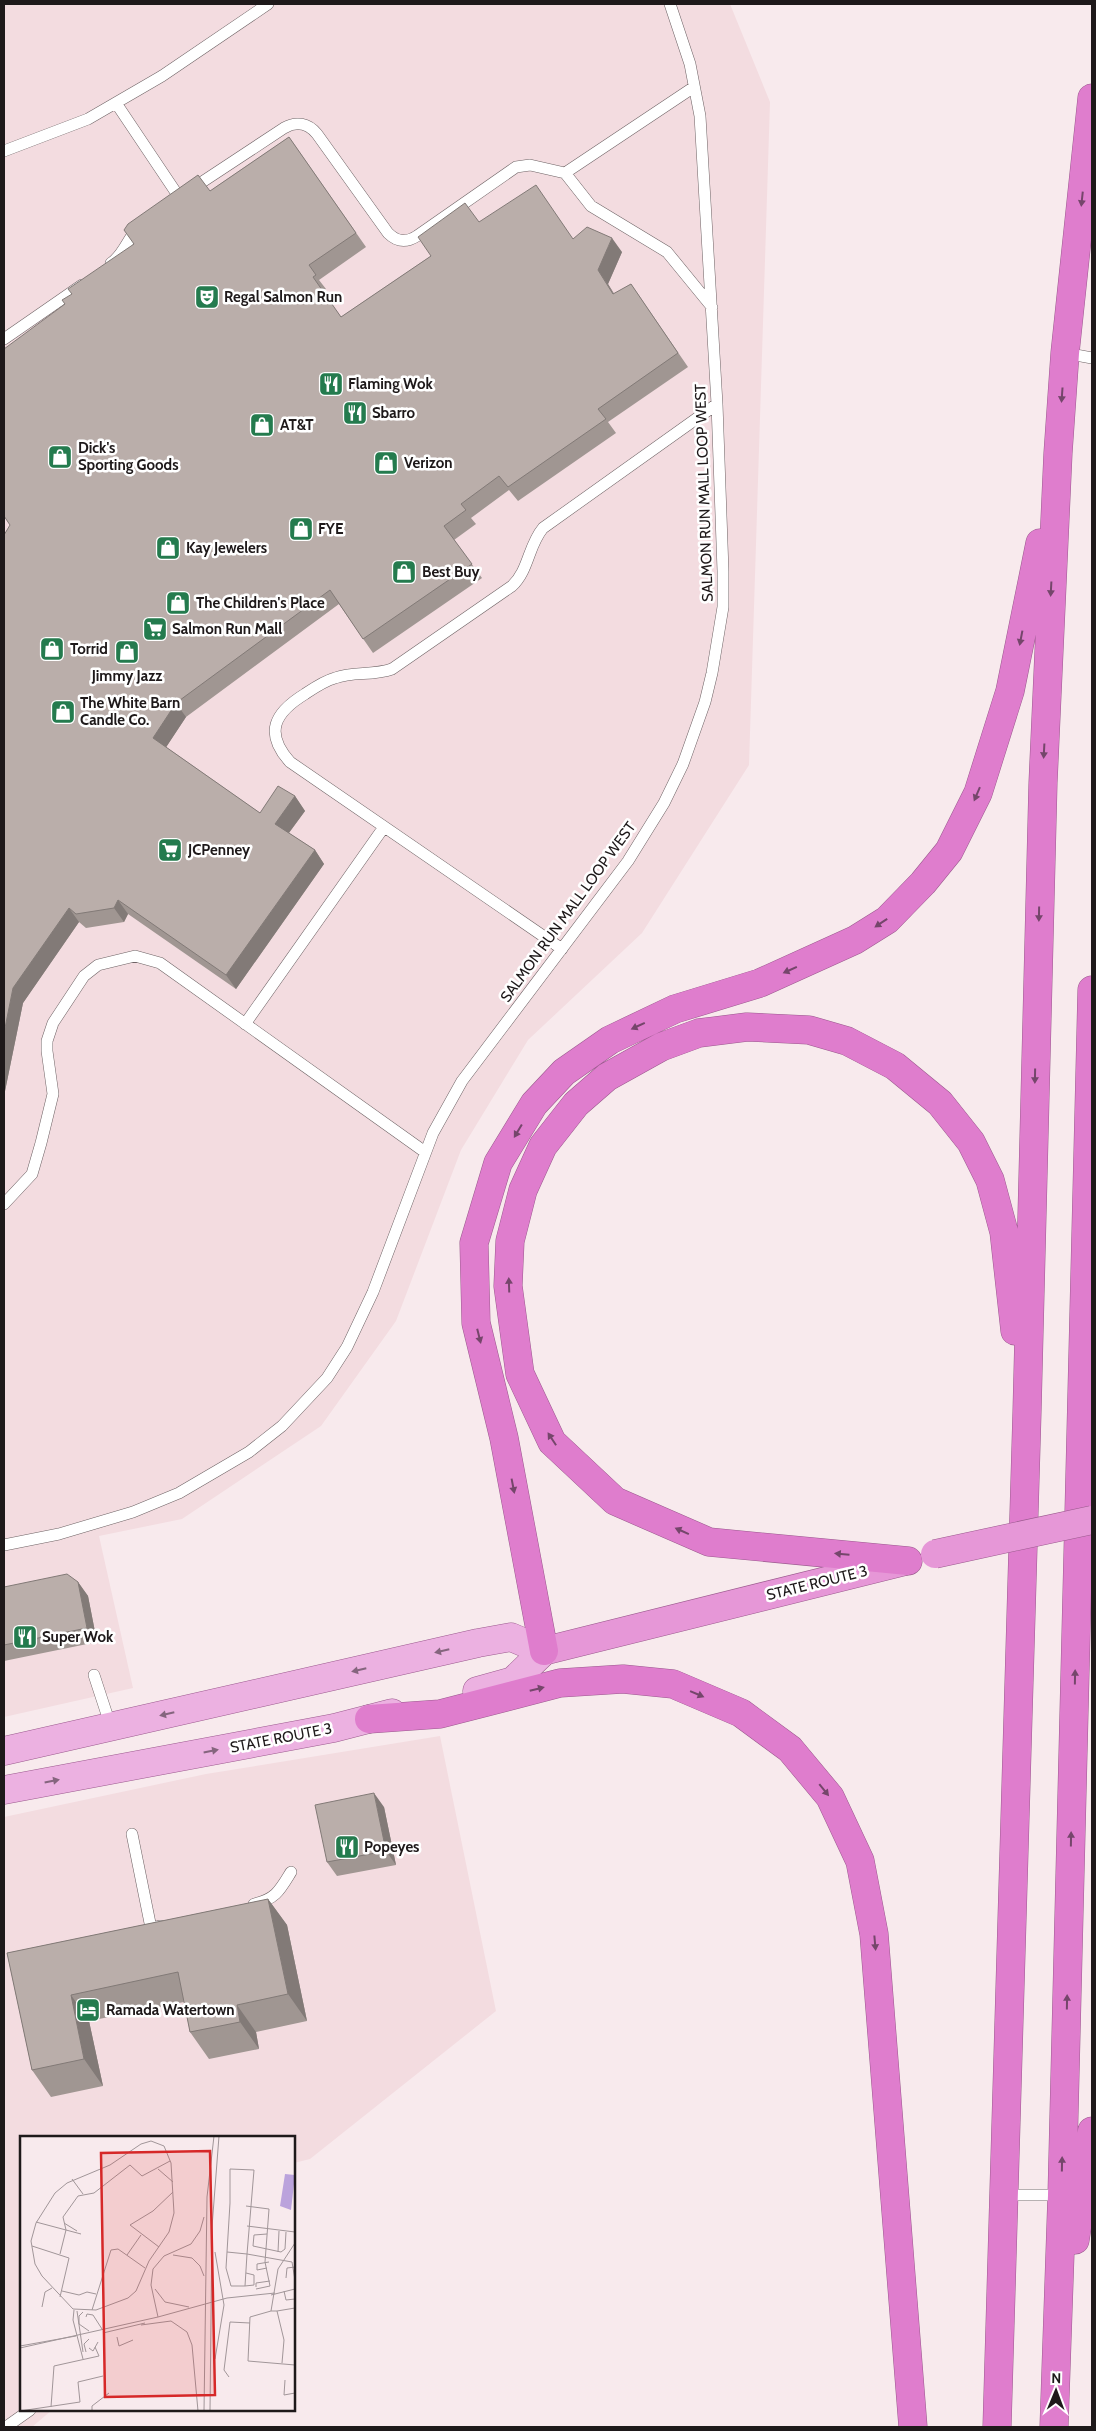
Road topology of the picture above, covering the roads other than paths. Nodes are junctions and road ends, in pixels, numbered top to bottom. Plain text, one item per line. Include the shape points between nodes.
1 (268, 4) edge
2 (670, 4) edge
3 (694, 87) junction
4 (1092, 98) edge
5 (116, 103) junction
6 (4, 151) edge
7 (565, 174) junction
8 (148, 218) edge
9 (712, 307) junction
10 (4, 339) edge
11 (1065, 353) junction
12 (1092, 358) edge
13 (717, 404) junction
14 (1058, 453) junction
15 (384, 827) junction
16 (562, 949) junction
17 (1092, 990) edge
18 (246, 1024) junction
19 (426, 1152) junction
20 (4, 1204) edge
21 (1027, 1412) junction
22 (1092, 1520) edge
23 (4, 1546) edge
24 (908, 1561) junction
25 (544, 1651) junction
26 (94, 1675) dead end
27 (369, 1719) junction
28 (111, 1727) junction
29 (4, 1751) edge
30 (4, 1790) edge
31 (132, 1834) dead end
32 (290, 1872) dead end
33 (238, 1908) edge
34 (170, 1924) edge
35 (1092, 2131) edge
36 (1005, 2195) junction
37 (1062, 2195) junction
38 (1057, 2353) junction
39 (29, 2411) edge
40 (6, 2427) edge
41 (913, 2427) edge
42 (997, 2427) edge
43 (1054, 2427) edge

1 - 5 lane
2 - 3 lane, SALMON RUN MALL LOOP WEST via 690,64
3 - 7 lane
3 - 9 lane, SALMON RUN MALL LOOP WEST via 700,116
4 -> 11 highway
5 - 6 lane via 88,119
5 - 7 lane via 175,200 284,128 296,123 313,128 388,234 398,241 411,240 522,164
7 - 9 lane via 590,206 667,252
8 - 10 lane via 130,235 116,260
9 - 13 lane, SALMON RUN MALL LOOP WEST
11 - 12 lane
11 -> 14 highway
13 - 15 lane via 543,528 536,536 520,578 512,586 392,668 335,677 278,717 275,741 290,762
13 - 16 lane, SALMON RUN MALL LOOP WEST via 723,607 705,702 692,741 664,802 628,861
14 -> 21 highway via 1042,783
14 -> 25 highway via 1010,691 978,793 949,851 887,920 855,940 760,983 675,1009 610,1040 564,1072 534,1104 498,1163 474,1243 476,1323 504,1438
15 - 16 lane
15 - 18 lane
16 - 19 lane, SALMON RUN MALL LOOP WEST via 462,1081
37 -> 17 highway
18 - 19 lane
18 - 20 lane via 152,960 126,957 90,970 49,1033 47,1051 53,1094 41,1143 32,1174
19 - 23 lane, SALMON RUN MALL LOOP WEST via 373,1292 347,1346 327,1378 282,1426 249,1452 179,1493 134,1512
24 -> 21 highway via 709,1542 615,1501 552,1442 520,1374 508,1286 510,1241 523,1190 543,1146 576,1104 608,1077 661,1047 699,1033 747,1027 809,1030 847,1041 895,1066 940,1103 971,1142 990,1180 1004,1232
21 - 36 highway
22 - 24 highway, STATE ROUTE 3, bridge
24 - 25 highway, STATE ROUTE 3
25 - 27 main road, STATE ROUTE 3 via 513,1681
25 -> 28 main road via 510,1638 502,1639
26 - 28 lane
30 -> 27 main road, STATE ROUTE 3
27 -> 41 highway via 440,1714 560,1683 623,1679 673,1684 748,1718 790,1749 830,1797 860,1862 874,1934
28 - 29 main road
31 - 34 lane via 151,1928
32 - 33 lane via 278,1893 267,1901
35 - 38 highway
36 - 37 lane
36 - 42 highway
37 - 38 highway
38 - 43 highway
39 - 40 lane

